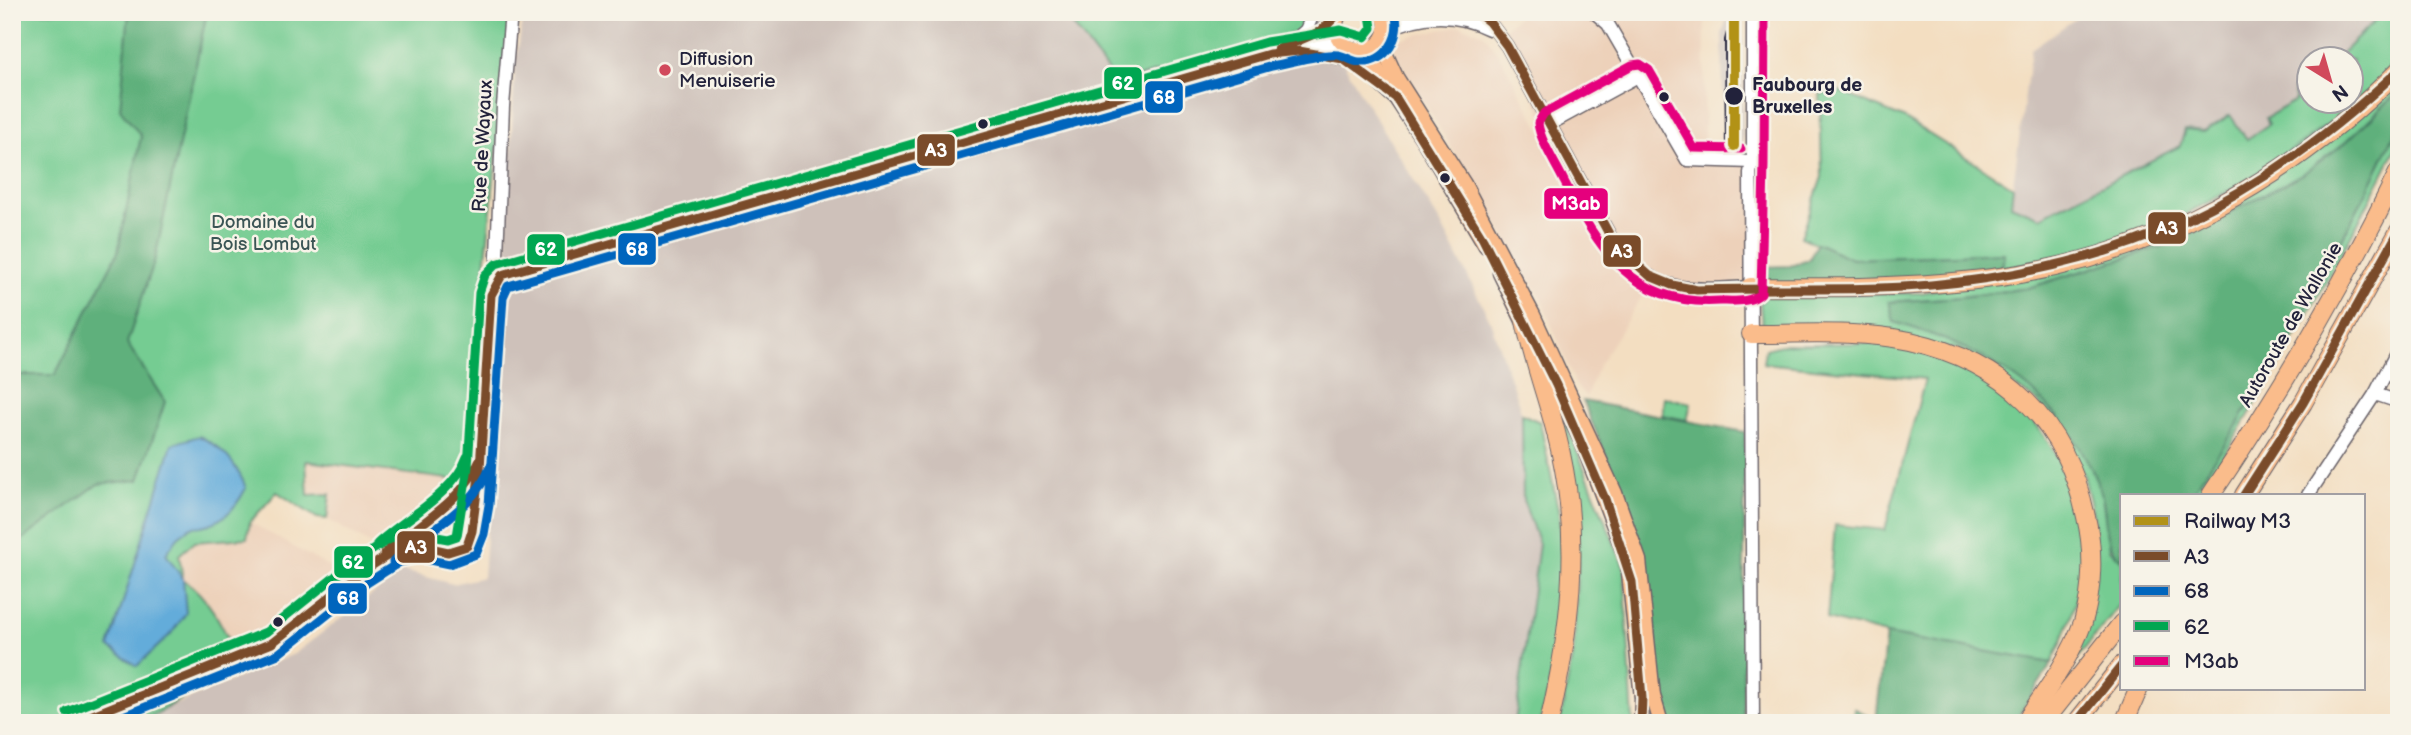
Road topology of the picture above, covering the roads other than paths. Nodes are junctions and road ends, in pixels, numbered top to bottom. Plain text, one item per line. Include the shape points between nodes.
1 (511, 12) edge
2 (1314, 12) edge
3 (1382, 12) edge
4 (1476, 12) edge
5 (1594, 12) edge
6 (1753, 12) edge
7 (1448, 13) edge
8 (1338, 15) edge
9 (1496, 33) junction
10 (1383, 36) junction
11 (1342, 42) junction
12 (1295, 47) junction
13 (1359, 51) junction
14 (2399, 70) edge
15 (1638, 76) junction
16 (1396, 98) junction
17 (1550, 124) junction
18 (1752, 162) junction
19 (2399, 172) edge
20 (2399, 231) edge
21 (496, 281) junction
22 (1750, 287) junction
23 (1525, 321) junction
24 (1751, 334) junction
25 (2399, 348) edge
26 (2375, 394) junction
27 (2399, 402) edge
28 (479, 467) junction
29 (2212, 494) edge
30 (2245, 494) edge
31 (2309, 494) edge
32 (446, 504) junction
33 (429, 517) junction
34 (472, 519) junction
35 (435, 547) junction
36 (376, 561) junction
37 (2120, 625) edge
38 (2120, 668) edge
39 (2138, 690) edge
40 (72, 723) edge
41 (1549, 723) edge
42 (1640, 723) edge
43 (1661, 723) edge
44 (1753, 723) edge
45 (2024, 723) edge
46 (2043, 723) edge
47 (2076, 723) edge
48 (2124, 723) edge

1 - 21 street, Rue de Wayaux
2 - 12 street
3 - 10 main road
4 - 9 street
5 - 15 street via 1608,24
6 - 18 street
7 - 9 street
7 - 10 street via 1402,23
8 - 11 main road via 1336,29
8 - 12 street
9 - 17 street
10 - 13 main road via 1369,50
10 - 43 main road via 1396,77 1464,184 1527,303 1615,494 1639,560 1653,696
11 - 12 street
11 - 13 main road
12 - 16 street via 1343,59
12 - 21 street via 508,272
13 - 16 main road via 1373,63
14 - 22 highway via 2326,136 2235,198 2148,239 2101,255 2001,277 1928,285
15 - 17 street
15 - 18 street via 1687,160
16 - 23 main road via 1453,187
17 - 22 street via 1615,245 1641,272 1675,288
18 - 22 street
19 - 29 highway, Autoroute de Wallonie via 2287,378
20 - 30 highway via 2303,403
21 - 28 street, Rue de Wayaux via 491,295
22 - 24 street
23 - 41 highway via 1561,453 1574,562 1570,621
23 - 42 main road via 1582,442 1628,564 1642,698
24 - 44 street
24 - 45 highway via 1857,335 1909,341 1947,352 2001,379 2029,402 2051,429 2072,465 2083,499 2091,557 2089,590 2083,621 2067,659
25 - 26 street
26 - 27 street
26 - 31 street
28 - 32 street via 469,484
28 - 34 street, Rue de Wayaux
32 - 33 street
32 - 34 street via 462,507
33 - 35 street via 426,530
33 - 36 street via 403,534
34 - 35 street via 474,533 467,545 453,552
35 - 36 street via 410,546
36 - 40 street via 272,643
37 - 46 highway
38 - 47 highway
39 - 48 highway

